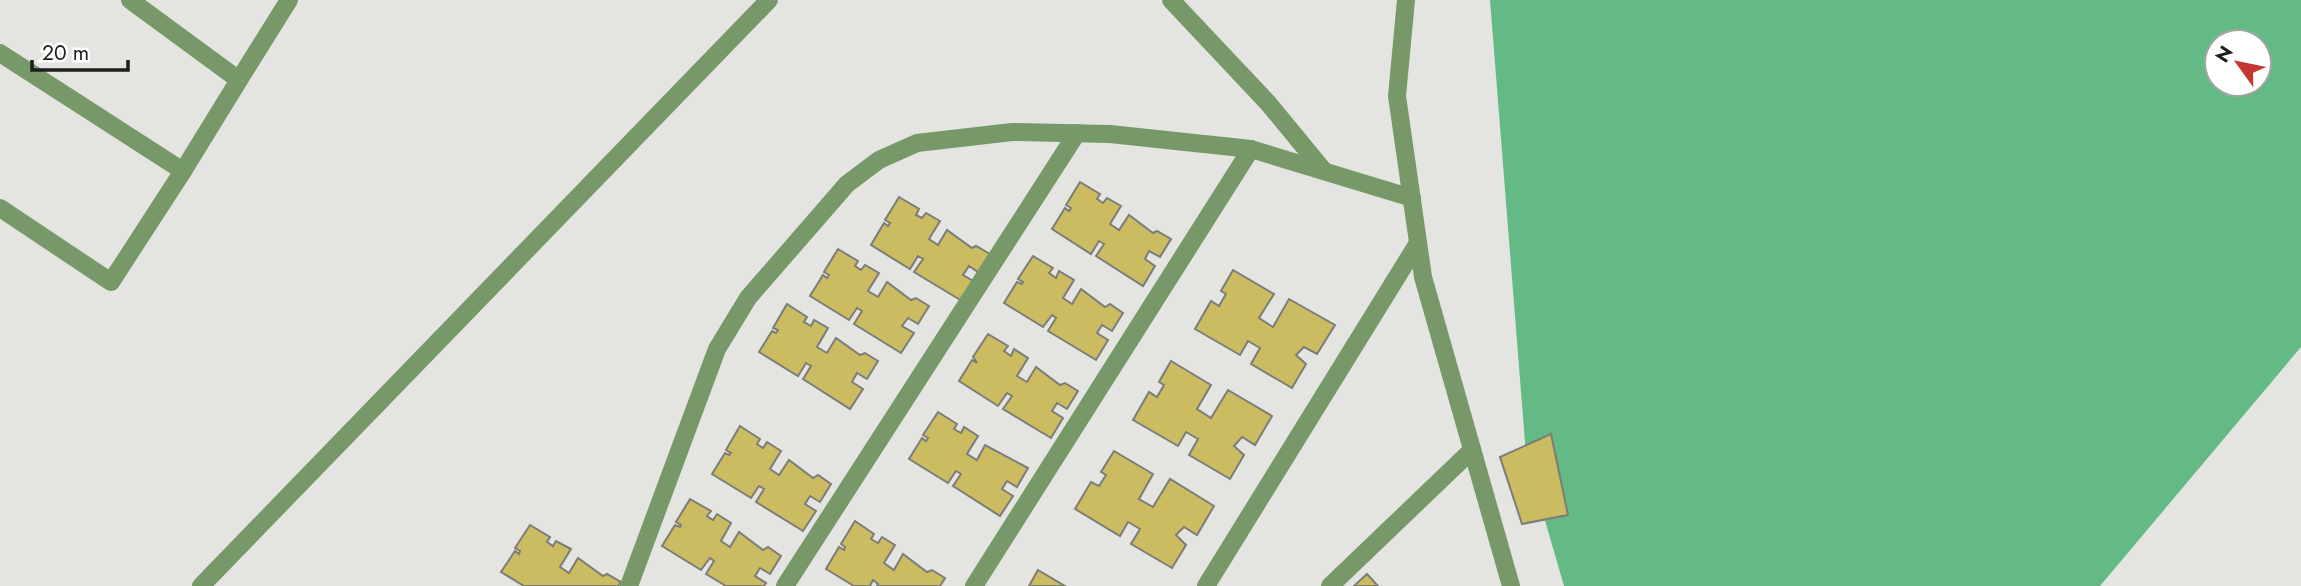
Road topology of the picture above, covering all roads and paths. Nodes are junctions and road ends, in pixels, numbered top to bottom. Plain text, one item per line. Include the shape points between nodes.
1 (130, 0) edge
2 (289, 0) edge
3 (769, 0) edge
4 (1171, 0) edge
5 (1406, 0) edge
6 (0, 53) edge
7 (239, 80) junction
8 (1077, 133) junction
9 (1251, 149) junction
10 (1324, 171) junction
11 (183, 172) junction
12 (1412, 198) junction
13 (0, 208) edge
14 (1418, 243) junction
15 (1472, 450) junction
16 (201, 586) edge
17 (629, 586) edge
18 (785, 586) edge
19 (974, 586) edge
20 (1206, 586) edge
21 (1330, 586) edge
22 (1511, 586) edge

1 - 7 street
2 - 7 street
3 - 16 street
4 - 10 street via 1268,103
5 - 12 street via 1396,96
6 - 11 street
7 - 11 street
8 - 9 street
8 - 17 street via 1012,132 917,143 879,160 848,184 748,298 717,349
8 - 18 street
9 - 10 street
9 - 19 street
10 - 12 street
11 - 13 street via 111,282
12 - 14 street
14 - 15 street via 1423,277
14 - 20 street
15 - 21 street
15 - 22 street

